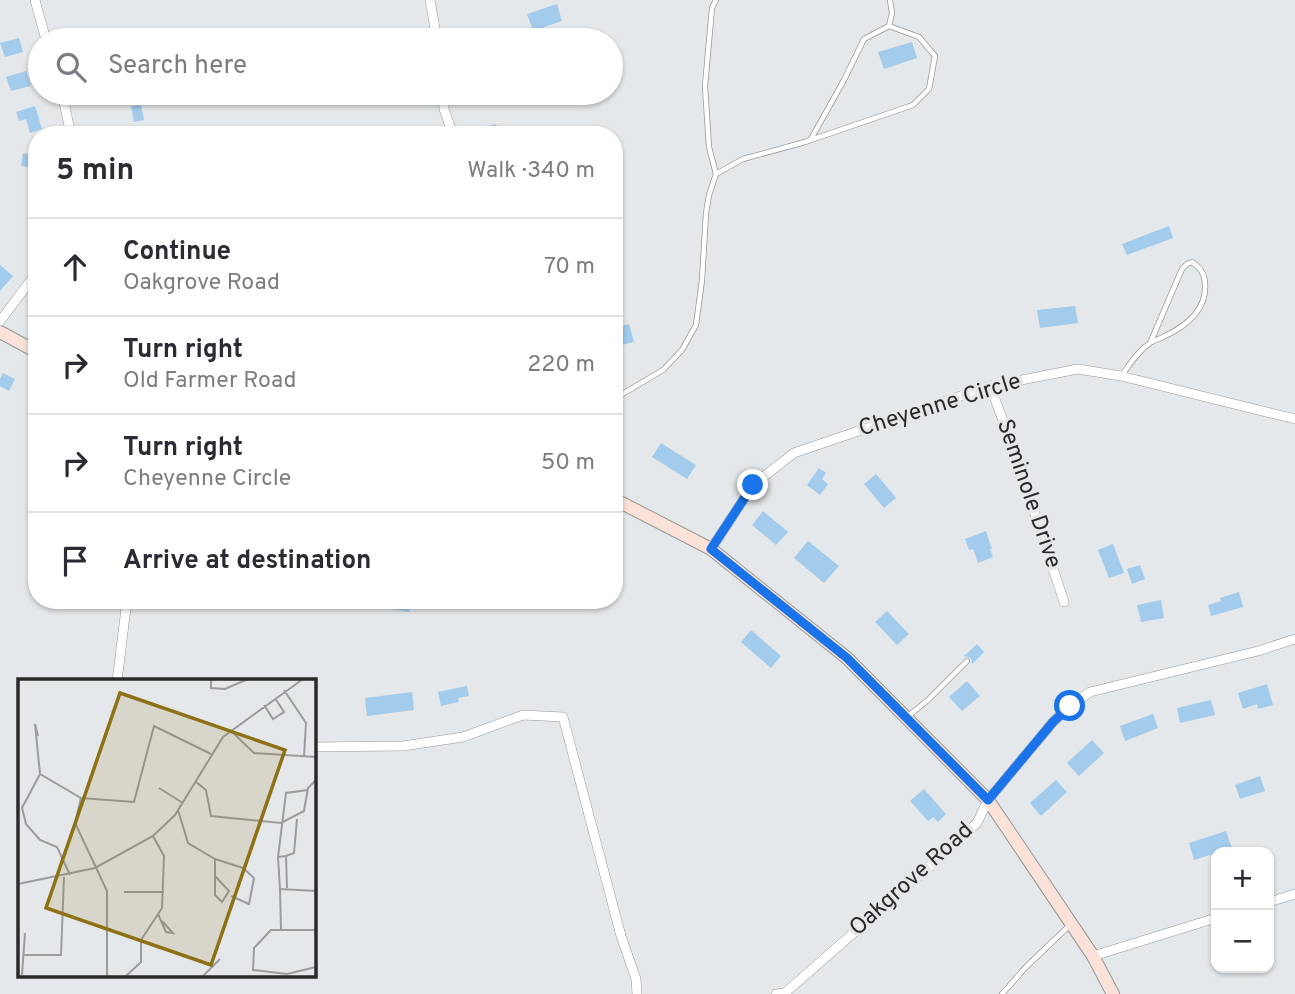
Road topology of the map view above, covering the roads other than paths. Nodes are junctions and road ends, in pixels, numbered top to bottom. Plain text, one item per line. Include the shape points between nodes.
1 (35, 0) edge
2 (430, 0) edge
3 (716, 0) edge
4 (890, 0) edge
5 (889, 26) junction
6 (43, 28) edge
7 (435, 28) edge
8 (65, 105) edge
9 (444, 105) edge
10 (69, 126) edge
11 (450, 126) edge
12 (811, 139) junction
13 (716, 174) junction
14 (28, 284) edge
15 (0, 321) edge
16 (0, 332) edge
17 (1152, 341) junction
18 (28, 347) edge
19 (1121, 376) junction
20 (990, 386) junction
21 (623, 394) edge
22 (1295, 419) edge
23 (623, 504) edge
24 (711, 549) junction
25 (1065, 603) dead end
26 (126, 609) edge
27 (1295, 639) edge
28 (967, 662) dead end
29 (117, 679) edge
30 (907, 718) junction
31 (315, 747) edge
32 (988, 800) junction
33 (1295, 894) edge
34 (1274, 900) edge
35 (1211, 920) edge
36 (1071, 923) junction
37 (1093, 956) junction
38 (637, 994) edge
39 (776, 994) edge
40 (1002, 994) edge
41 (1113, 994) edge

1 - 6 street
2 - 7 street
3 - 13 lane via 705,86 709,147
4 - 5 lane
5 - 12 lane via 864,39
5 - 12 lane via 919,37 935,56 929,89 913,105
8 - 10 street
9 - 11 street
12 - 13 lane via 743,159
13 - 21 lane via 706,213 696,326 663,370
14 - 15 street
16 - 18 street
17 - 17 lane via 1192,318 1203,304 1205,278 1192,262 1182,269
17 - 19 lane
19 - 20 street, Cheyenne Circle via 1078,369
19 - 22 street, Cheyenne Circle
20 - 24 street, Cheyenne Circle via 794,453 753,485
20 - 25 street, Seminole Drive
23 - 24 street
24 - 30 street via 847,658
26 - 29 street
27 - 32 street, Oakgrove Road via 1090,692 1053,722
28 - 30 lane
30 - 32 street
31 - 38 street via 403,746 463,737 523,715 563,717
32 - 36 street
32 - 39 street, Oakgrove Road via 976,824 785,993
33 - 34 street
35 - 37 street
36 - 37 street
36 - 40 lane
37 - 41 street

